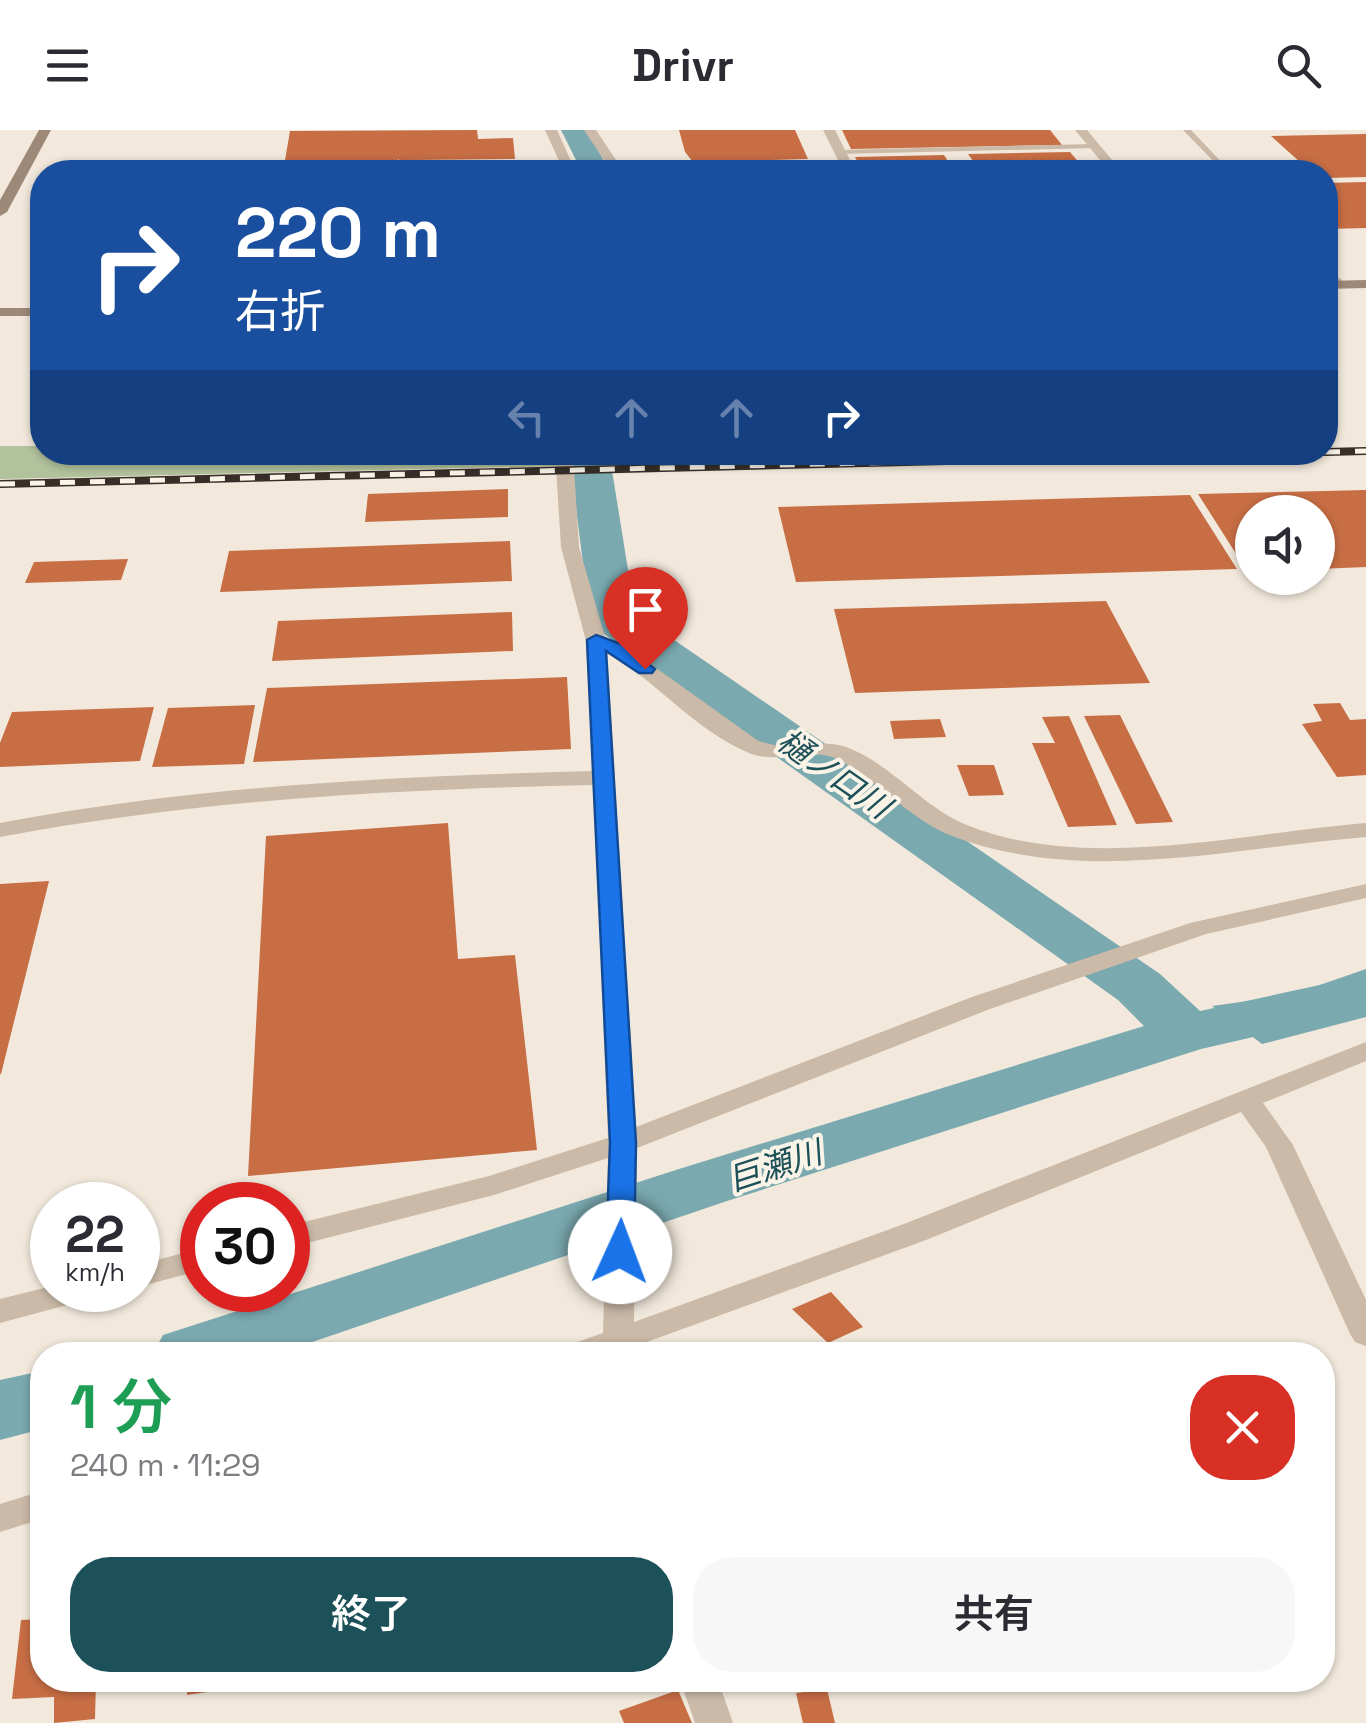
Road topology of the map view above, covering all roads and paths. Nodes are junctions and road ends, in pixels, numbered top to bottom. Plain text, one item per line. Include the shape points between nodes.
1 (45, 130) edge
2 (555, 130) edge
3 (590, 130) edge
4 (829, 130) edge
5 (1081, 130) edge
6 (1187, 130) edge
7 (1094, 146) junction
8 (840, 152) junction
9 (567, 160) edge
10 (608, 160) edge
11 (844, 160) edge
12 (1106, 160) edge
13 (1216, 160) edge
14 (0, 212) edge
15 (1338, 284) edge
16 (1366, 284) edge
17 (0, 312) edge
18 (30, 312) edge
19 (565, 465) edge
20 (596, 640) junction
21 (605, 778) junction
22 (0, 830) edge
23 (1366, 830) edge
24 (1366, 891) edge
25 (1366, 1051) edge
26 (1247, 1100) junction
27 (623, 1148) junction
28 (310, 1231) edge
29 (30, 1303) edge
30 (0, 1311) edge
31 (1366, 1334) edge
32 (618, 1338) edge
33 (30, 1509) edge
34 (0, 1518) edge
35 (703, 1692) edge
36 (714, 1723) edge

1 - 14 street
2 - 9 street
3 - 10 street
4 - 8 street
5 - 7 street
6 - 13 lane
7 - 8 lane
7 - 12 street
8 - 11 street
15 - 16 street
17 - 18 street
19 - 20 street via 570,546
20 - 21 street
20 - 23 street via 757,749 844,754 958,830 1019,847 1109,852
21 - 22 street via 272,791 159,801
21 - 27 street
24 - 27 street via 1134,949
25 - 26 street
26 - 31 street via 1279,1145
26 - 32 street via 915,1232
27 - 28 street
27 - 32 street
29 - 30 street
33 - 34 street
35 - 36 street

